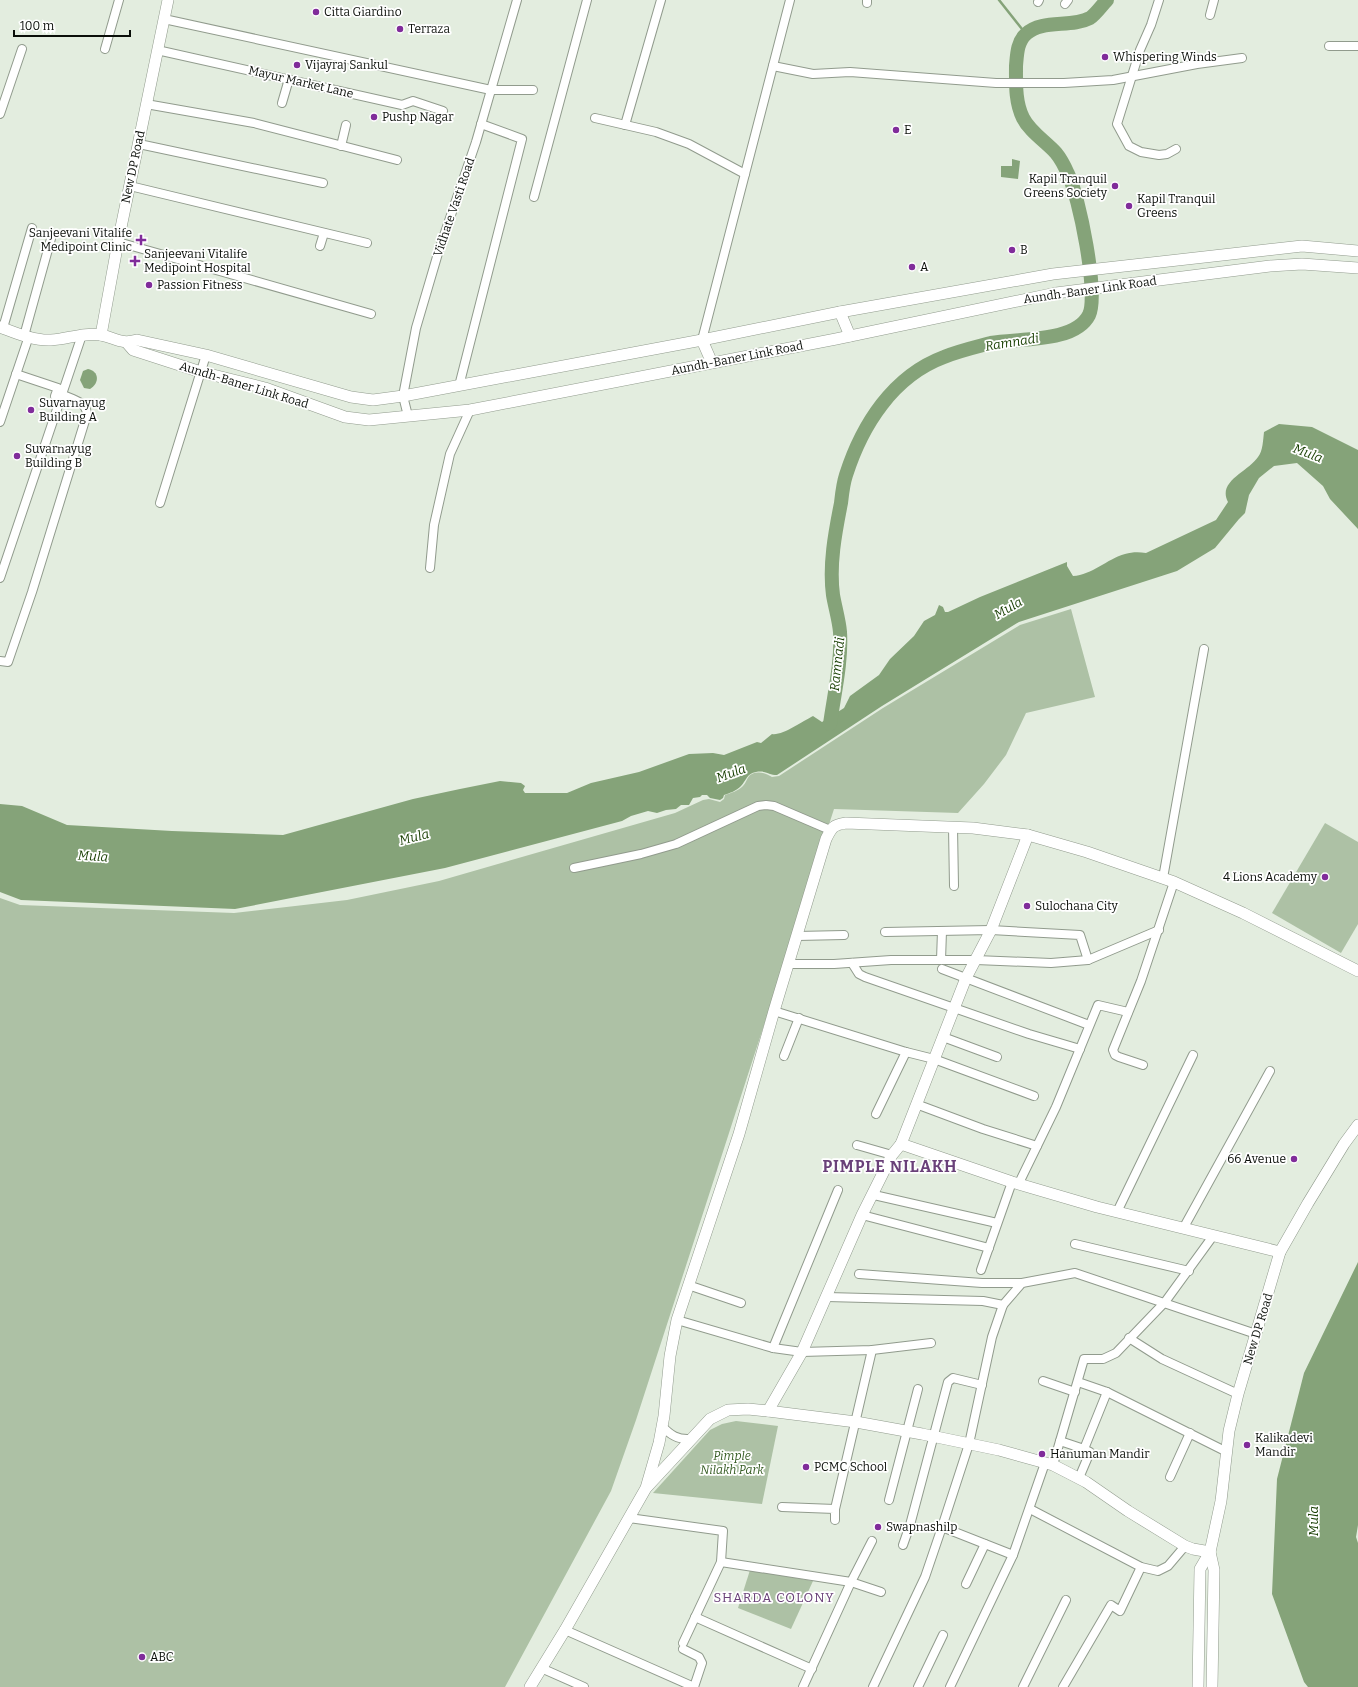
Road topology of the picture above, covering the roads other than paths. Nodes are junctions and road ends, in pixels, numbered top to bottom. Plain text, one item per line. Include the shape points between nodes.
1 (119, 0) edge
2 (168, 0) edge
3 (517, 0) edge
4 (588, 0) edge
5 (661, 0) edge
6 (790, 0) edge
7 (1159, 0) edge
8 (1214, 0) edge
9 (1210, 14) dead end
10 (164, 19) junction
11 (1329, 46) dead end
12 (1358, 46) edge
13 (22, 49) dead end
14 (106, 49) dead end
15 (157, 50) junction
16 (1242, 58) dead end
17 (772, 66) junction
18 (1131, 76) junction
19 (289, 79) junction
20 (491, 90) junction
21 (533, 90) dead end
22 (282, 103) dead end
23 (146, 104) junction
24 (443, 111) dead end
25 (0, 114) edge
26 (595, 118) dead end
27 (481, 124) junction
28 (346, 125) dead end
29 (625, 125) junction
30 (139, 144) junction
31 (341, 146) junction
32 (1176, 149) dead end
33 (397, 160) dead end
34 (745, 174) junction
35 (323, 183) dead end
36 (130, 186) junction
37 (534, 197) dead end
38 (32, 228) dead end
39 (324, 233) junction
40 (52, 235) dead end
41 (118, 242) junction
42 (367, 243) dead end
43 (320, 246) dead end
44 (1358, 251) edge
45 (1358, 268) edge
46 (840, 312) junction
47 (371, 314) dead end
48 (1, 327) edge
49 (82, 335) junction
50 (101, 335) junction
51 (27, 336) junction
52 (850, 336) junction
53 (702, 340) junction
54 (127, 343) junction
55 (206, 355) junction
56 (712, 363) junction
57 (201, 372) junction
58 (16, 374) junction
59 (459, 386) junction
60 (61, 394) junction
61 (403, 396) junction
62 (0, 410) edge
63 (470, 410) junction
64 (408, 416) junction
65 (0, 422) edge
66 (160, 503) dead end
67 (0, 561) edge
68 (430, 568) dead end
69 (0, 578) edge
70 (1204, 649) dead end
71 (0, 660) edge
72 (953, 827) junction
73 (830, 830) junction
74 (1028, 835) junction
75 (574, 868) dead end
76 (1163, 878) junction
77 (1174, 882) junction
78 (954, 886) dead end
79 (991, 930) junction
80 (1158, 930) junction
81 (942, 931) junction
82 (885, 932) dead end
83 (844, 934) dead end
84 (797, 936) junction
85 (941, 960) junction
86 (976, 960) junction
87 (1088, 960) junction
88 (852, 963) junction
89 (789, 964) junction
90 (942, 969) dead end
91 (1358, 971) edge
92 (966, 978) junction
93 (955, 1008) junction
94 (774, 1011) junction
95 (1128, 1012) junction
96 (799, 1018) junction
97 (1089, 1025) junction
98 (943, 1037) junction
99 (1080, 1049) junction
100 (906, 1052) junction
101 (1193, 1055) dead end
102 (784, 1056) dead end
103 (997, 1057) dead end
104 (934, 1059) junction
105 (1143, 1065) dead end
106 (1270, 1071) dead end
107 (1034, 1096) dead end
108 (916, 1104) junction
109 (876, 1114) dead end
110 (1358, 1125) edge
111 (901, 1144) junction
112 (857, 1145) dead end
113 (1036, 1146) junction
114 (892, 1155) junction
115 (1015, 1182) junction
116 (838, 1190) dead end
117 (874, 1194) junction
118 (1117, 1212) junction
119 (862, 1215) junction
120 (997, 1223) junction
121 (1184, 1228) junction
122 (1213, 1236) junction
123 (1075, 1244) dead end
124 (989, 1248) junction
125 (1280, 1252) junction
126 (981, 1270) dead end
127 (1189, 1271) junction
128 (859, 1274) dead end
129 (1022, 1283) junction
130 (688, 1285) junction
131 (827, 1297) junction
132 (1165, 1302) junction
133 (742, 1303) dead end
134 (1003, 1305) junction
135 (677, 1320) junction
136 (1256, 1334) junction
137 (1130, 1338) junction
138 (931, 1343) dead end
139 (774, 1348) junction
140 (872, 1350) junction
141 (802, 1352) junction
142 (1043, 1382) dead end
143 (1078, 1382) junction
144 (982, 1385) junction
145 (918, 1388) dead end
146 (1075, 1392) junction
147 (1107, 1392) junction
148 (1238, 1394) junction
149 (768, 1411) junction
150 (856, 1422) junction
151 (662, 1426) junction
152 (908, 1431) junction
153 (1190, 1433) junction
154 (934, 1436) junction
155 (690, 1439) junction
156 (1060, 1441) junction
157 (969, 1444) junction
158 (1084, 1449) junction
159 (1227, 1452) junction
160 (1049, 1464) junction
161 (1170, 1477) dead end
162 (1079, 1478) junction
163 (646, 1488) junction
164 (889, 1500) dead end
165 (782, 1507) dead end
166 (835, 1509) junction
167 (1030, 1509) junction
168 (629, 1518) junction
169 (835, 1520) dead end
170 (942, 1527) junction
171 (872, 1541) dead end
172 (985, 1544) junction
173 (903, 1545) dead end
174 (1184, 1546) junction
175 (1210, 1552) junction
176 (1013, 1555) junction
177 (721, 1562) junction
178 (1141, 1567) junction
179 (851, 1582) junction
180 (966, 1584) dead end
181 (881, 1592) dead end
182 (1066, 1600) dead end
183 (695, 1617) junction
184 (565, 1630) junction
185 (943, 1635) dead end
186 (541, 1668) junction
187 (812, 1669) junction
188 (530, 1687) edge
189 (584, 1687) edge
190 (694, 1687) edge
191 (803, 1687) edge
192 (873, 1687) edge
193 (918, 1687) edge
194 (950, 1687) edge
195 (1023, 1687) edge
196 (1063, 1687) edge
197 (1198, 1687) edge
198 (1212, 1687) edge

1 - 14 street
2 - 10 street, New DP Road
3 - 20 street, Vidhate Vasti Road
4 - 37 street
5 - 29 street
6 - 17 street
7 - 18 street
8 - 9 street
10 - 15 street, New DP Road
10 - 20 street
11 - 12 street
13 - 25 street
15 - 19 street, Mayur Market Lane
15 - 23 street, New DP Road
16 - 18 street
17 - 18 street via 813,74 850,72 996,83 1064,83 1113,80
17 - 34 street
18 - 32 street via 1116,124 1120,132 1129,146 1141,152 1159,155
19 - 22 street
19 - 24 street, Mayur Market Lane via 402,105 413,101
20 - 21 street
20 - 27 street, Vidhate Vasti Road
23 - 30 street, New DP Road
23 - 31 street via 254,123
26 - 29 street
27 - 59 street via 522,139
27 - 61 street, Vidhate Vasti Road via 418,319
28 - 31 street
29 - 34 street via 656,132 689,144
30 - 35 street
30 - 36 street, New DP Road
31 - 33 street
34 - 53 street
36 - 39 street
36 - 41 street, New DP Road
38 - 48 street
39 - 42 street
39 - 43 street
40 - 51 street
41 - 47 street
41 - 50 street, New DP Road
44 - 46 street, Aundh-Baner Link Road via 1302,246 1119,266 1053,274
45 - 52 street, Aundh-Baner Link Road via 1302,264 1121,284 1056,293
46 - 52 street
46 - 53 street, Aundh-Baner Link Road
48 - 51 street, Aundh-Baner Link Road
49 - 50 street, Aundh-Baner Link Road
49 - 51 street, Aundh-Baner Link Road via 50,340
49 - 60 street
50 - 54 street, Aundh-Baner Link Road
51 - 58 street
51 - 62 street
52 - 56 street, Aundh-Baner Link Road
53 - 56 street
53 - 59 street, Aundh-Baner Link Road
54 - 55 street, Aundh-Baner Link Road via 137,340
54 - 57 street, Aundh-Baner Link Road via 133,350
55 - 57 street
55 - 61 street, Aundh-Baner Link Road via 351,397 373,400
56 - 63 street, Aundh-Baner Link Road
57 - 64 street, Aundh-Baner Link Road via 265,388 345,417 369,420
57 - 66 street
58 - 65 street
58 - 67 street via 58,388
59 - 61 street, Aundh-Baner Link Road
60 - 69 street
60 - 71 street via 82,404 87,414 13,648 7,662
61 - 64 street, Vidhate Vasti Road
63 - 64 street, Aundh-Baner Link Road
63 - 68 street via 450,454 434,525
70 - 76 street
72 - 73 street via 846,823 835,825
72 - 74 street
72 - 78 street
73 - 75 street via 774,806 758,806 676,844
73 - 84 street
74 - 76 street
74 - 79 street
76 - 77 street
77 - 80 street
77 - 91 street
79 - 81 street
79 - 86 street
79 - 87 street via 1080,935
80 - 87 street
80 - 95 street
81 - 82 street
81 - 85 street
83 - 84 street
84 - 89 street
85 - 86 street
85 - 88 street
86 - 87 street via 1051,963
86 - 92 street
88 - 89 street
88 - 93 street via 860,974
89 - 94 street
90 - 92 street
92 - 93 street
92 - 97 street
93 - 98 street
93 - 99 street
94 - 96 street
94 - 130 street via 739,1134
95 - 97 street via 1098,1005
95 - 105 street via 1113,1050 1119,1057
96 - 100 street
96 - 102 street
97 - 99 street
98 - 103 street
98 - 104 street
99 - 113 street via 1056,1107
100 - 104 street
100 - 109 street
101 - 118 street
104 - 107 street
104 - 108 street
106 - 121 street
108 - 111 street
108 - 113 street via 983,1130
110 - 125 street, New DP Road via 1308,1202
111 - 114 street
111 - 115 street
112 - 114 street
113 - 115 street
114 - 117 street
115 - 118 street
115 - 120 street
116 - 139 street
117 - 119 street
117 - 120 street
118 - 121 street
119 - 124 street
119 - 131 street
120 - 124 street
121 - 122 street
122 - 125 street via 1235,1237
122 - 127 street
123 - 127 street
124 - 126 street
125 - 136 street, New DP Road
127 - 132 street
128 - 129 street via 982,1283
129 - 132 street via 1075,1273
129 - 134 street
130 - 133 street
130 - 135 street
131 - 134 street via 982,1301
131 - 141 street
132 - 136 street
132 - 137 street
134 - 144 street via 992,1337
135 - 139 street
135 - 151 street
136 - 148 street, New DP Road
137 - 143 street via 1116,1353 1103,1359 1084,1359
137 - 148 street via 1162,1359
138 - 140 street
139 - 141 street
140 - 141 street
140 - 150 street
141 - 149 street
142 - 146 street
143 - 146 street
143 - 147 street
144 - 154 street via 950,1379
144 - 157 street
145 - 152 street
146 - 156 street
147 - 153 street
147 - 158 street
148 - 159 street, New DP Road via 1229,1430
149 - 150 street
149 - 155 street via 735,1410 719,1413
150 - 152 street
150 - 166 street
151 - 155 street via 674,1437
151 - 163 street
152 - 154 street
152 - 164 street
153 - 159 street
153 - 161 street
154 - 157 street
154 - 173 street
155 - 163 street
156 - 158 street
156 - 160 street
157 - 160 street
157 - 170 street
158 - 162 street via 1090,1452
159 - 175 street, New DP Road via 1221,1501
160 - 162 street
160 - 167 street
162 - 174 street
163 - 168 street
165 - 166 street
166 - 169 street
167 - 176 street
167 - 178 street
168 - 177 street via 723,1531
168 - 184 street
170 - 172 street
170 - 192 street via 925,1577
171 - 179 street
172 - 176 street
172 - 180 street
174 - 175 street
174 - 178 street via 1168,1566 1158,1571
175 - 197 street, New DP Road via 1200,1569
175 - 198 street, New DP Road via 1214,1570
176 - 194 street
177 - 179 street
177 - 183 street
178 - 196 street via 1120,1611 1111,1605
179 - 181 street
179 - 187 street
182 - 195 street
183 - 187 street
183 - 190 street via 683,1646 699,1657 702,1663
184 - 186 street
184 - 190 street
185 - 193 street
186 - 188 street
186 - 189 street
187 - 191 street

